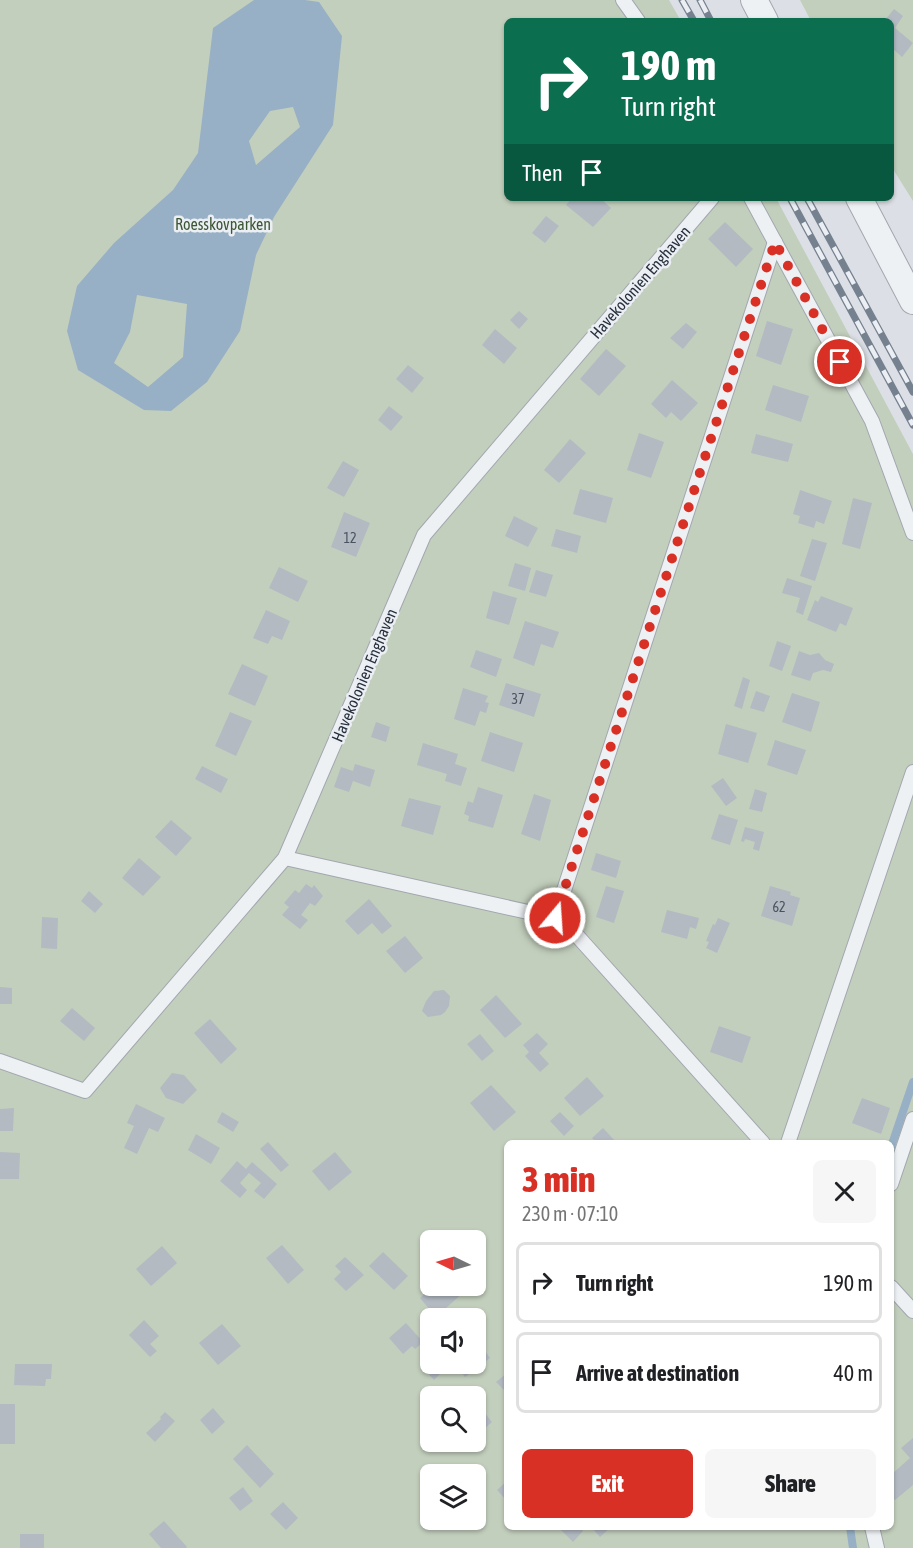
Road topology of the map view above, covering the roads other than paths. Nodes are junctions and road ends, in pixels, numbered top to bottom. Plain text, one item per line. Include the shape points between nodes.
1 (624, 0) edge
2 (754, 0) edge
3 (636, 18) edge
4 (763, 18) edge
5 (709, 201) edge
6 (753, 201) edge
7 (861, 201) edge
8 (775, 242) junction
9 (913, 301) edge
10 (913, 533) edge
11 (913, 772) edge
12 (285, 858) junction
13 (555, 918) junction
14 (0, 1060) edge
15 (913, 1119) edge
16 (759, 1140) edge
17 (789, 1140) edge
18 (894, 1175) edge
19 (894, 1290) edge
20 (913, 1311) edge
21 (873, 1530) edge
22 (877, 1548) edge

1 - 3 lane
2 - 4 street
5 - 12 lane, Havekolonien Enghaven via 423,535
6 - 8 lane
7 - 9 street
8 - 10 lane via 872,421
8 - 13 lane
11 - 17 lane
12 - 13 lane
12 - 14 lane, Havekolonien Enghaven via 85,1091
13 - 16 lane via 572,930
15 - 18 lane
19 - 20 lane
21 - 22 lane

